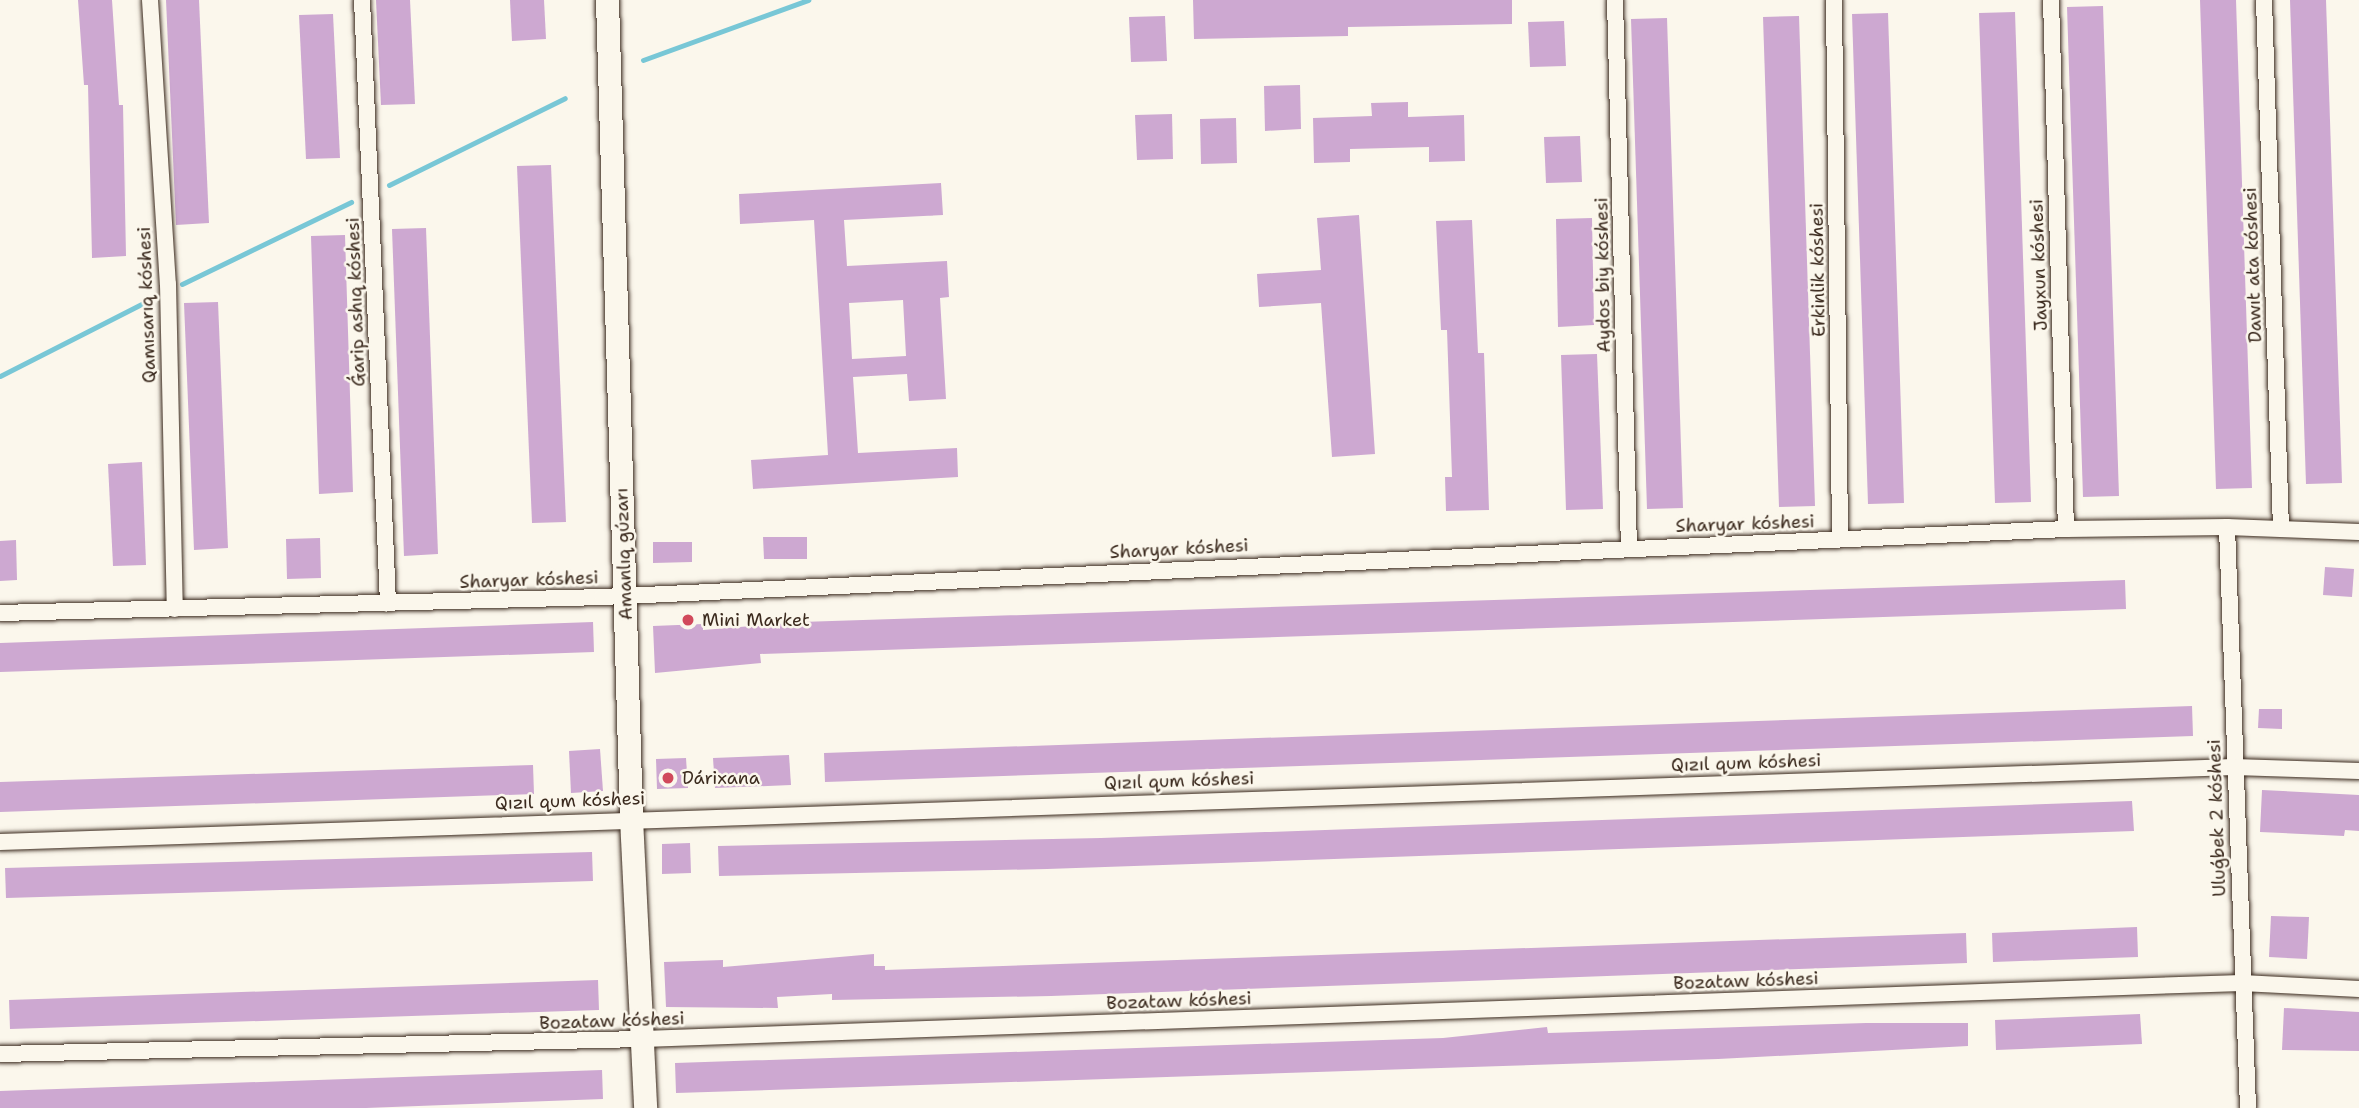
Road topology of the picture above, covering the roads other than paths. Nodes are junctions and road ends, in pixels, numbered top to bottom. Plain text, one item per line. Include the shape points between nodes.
1 (149, 0) edge
2 (362, 0) edge
3 (607, 0) edge
4 (1615, 0) edge
5 (1835, 0) edge
6 (2051, 0) edge
7 (2264, 0) edge
8 (2227, 527) junction
9 (2281, 528) junction
10 (2066, 529) junction
11 (2359, 532) edge
12 (1840, 539) junction
13 (1629, 548) junction
14 (625, 595) junction
15 (388, 603) junction
16 (175, 609) junction
17 (0, 612) edge
18 (2234, 767) junction
19 (2359, 771) edge
20 (631, 818) junction
21 (0, 842) edge
22 (2242, 983) junction
23 (2359, 989) edge
24 (643, 1040) junction
25 (0, 1054) edge
26 (645, 1108) edge
27 (2248, 1108) edge

1 - 16 street, Qamısarıq kóshesi via 167,284
2 - 15 street, Ǵarip ashıq kóshesi
3 - 14 street, Amanlıq gúzarı
4 - 13 street, Aydos biy kóshesi
5 - 12 street, Erkinlik kóshesi
6 - 10 street, Jayxun kóshesi
7 - 9 street, Dawıt ata kóshesi
8 - 9 street, Sharyar kóshesi
8 - 10 street, Sharyar kóshesi
8 - 18 street, Uluǵbek 2 kóshesi
9 - 11 street, Sharyar kóshesi
10 - 12 street, Sharyar kóshesi
12 - 13 street, Sharyar kóshesi
13 - 14 street, Sharyar kóshesi
14 - 15 street, Sharyar kóshesi
14 - 20 street, Amanlıq gúzarı
15 - 16 street, Sharyar kóshesi
16 - 17 street, Sharyar kóshesi
18 - 19 street, Qızıl qum kóshesi
18 - 20 street, Qızıl qum kóshesi
18 - 22 street, Uluǵbek 2 kóshesi
20 - 21 street, Qızıl qum kóshesi
20 - 24 street, Amanlıq gúzarı
22 - 23 street, Bozataw kóshesi
22 - 24 street, Bozataw kóshesi
22 - 27 street, Uluǵbek 2 kóshesi
24 - 25 street, Bozataw kóshesi
24 - 26 street, Amanlıq gúzarı

